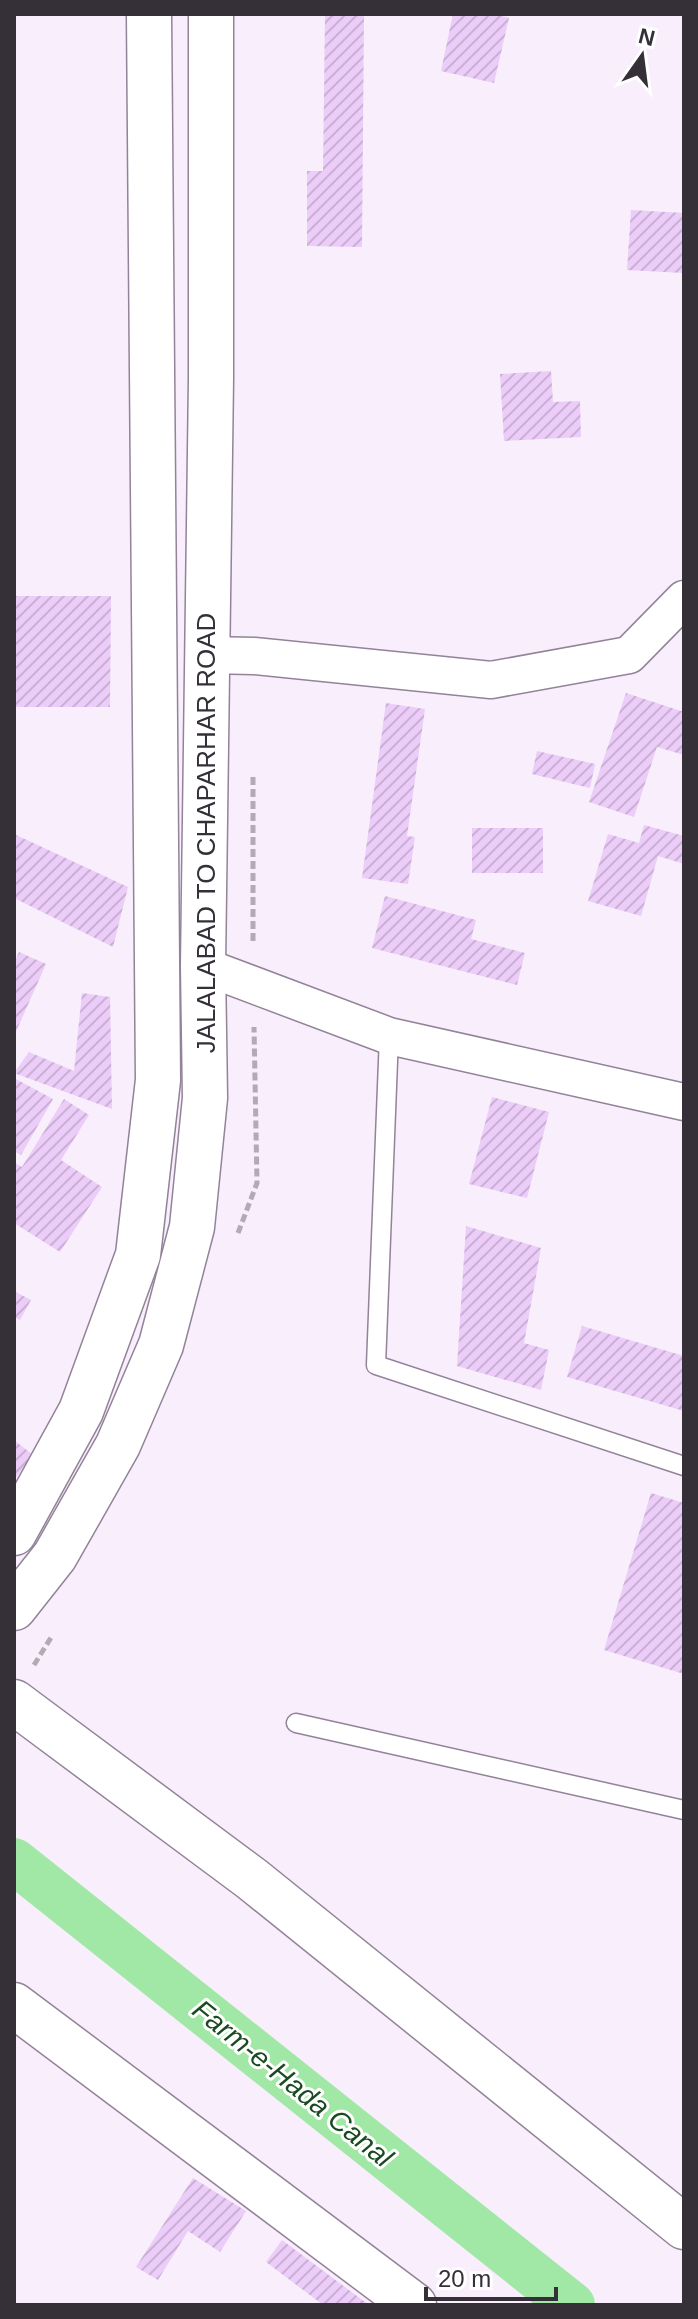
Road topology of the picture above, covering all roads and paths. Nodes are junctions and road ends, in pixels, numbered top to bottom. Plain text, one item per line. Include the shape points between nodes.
1 (149, 14) edge
2 (211, 14) edge
3 (684, 599) edge
4 (207, 655) junction
5 (203, 966) junction
6 (389, 1036) junction
7 (684, 1102) edge
8 (684, 1466) edge
9 (14, 1533) edge
10 (14, 1608) edge
11 (14, 1702) edge
12 (296, 1723) dead end
13 (684, 1810) edge
14 (14, 2005) edge
15 (684, 2227) edge
16 (414, 2305) edge

1 - 9 main road, JALALABAD TO CHAPARHAR ROAD via 158,1080 138,1255 81,1411
2 - 4 main road, JALALABAD TO CHAPARHAR ROAD
3 - 4 street via 629,655 491,680
4 - 5 main road, JALALABAD TO CHAPARHAR ROAD
5 - 6 street
5 - 10 main road, JALALABAD TO CHAPARHAR ROAD via 205,1098 193,1213 161,1345 118,1445 55,1556
6 - 7 street
6 - 8 lane via 376,1365
11 - 15 main road via 252,1879
12 - 13 lane
14 - 16 main road

